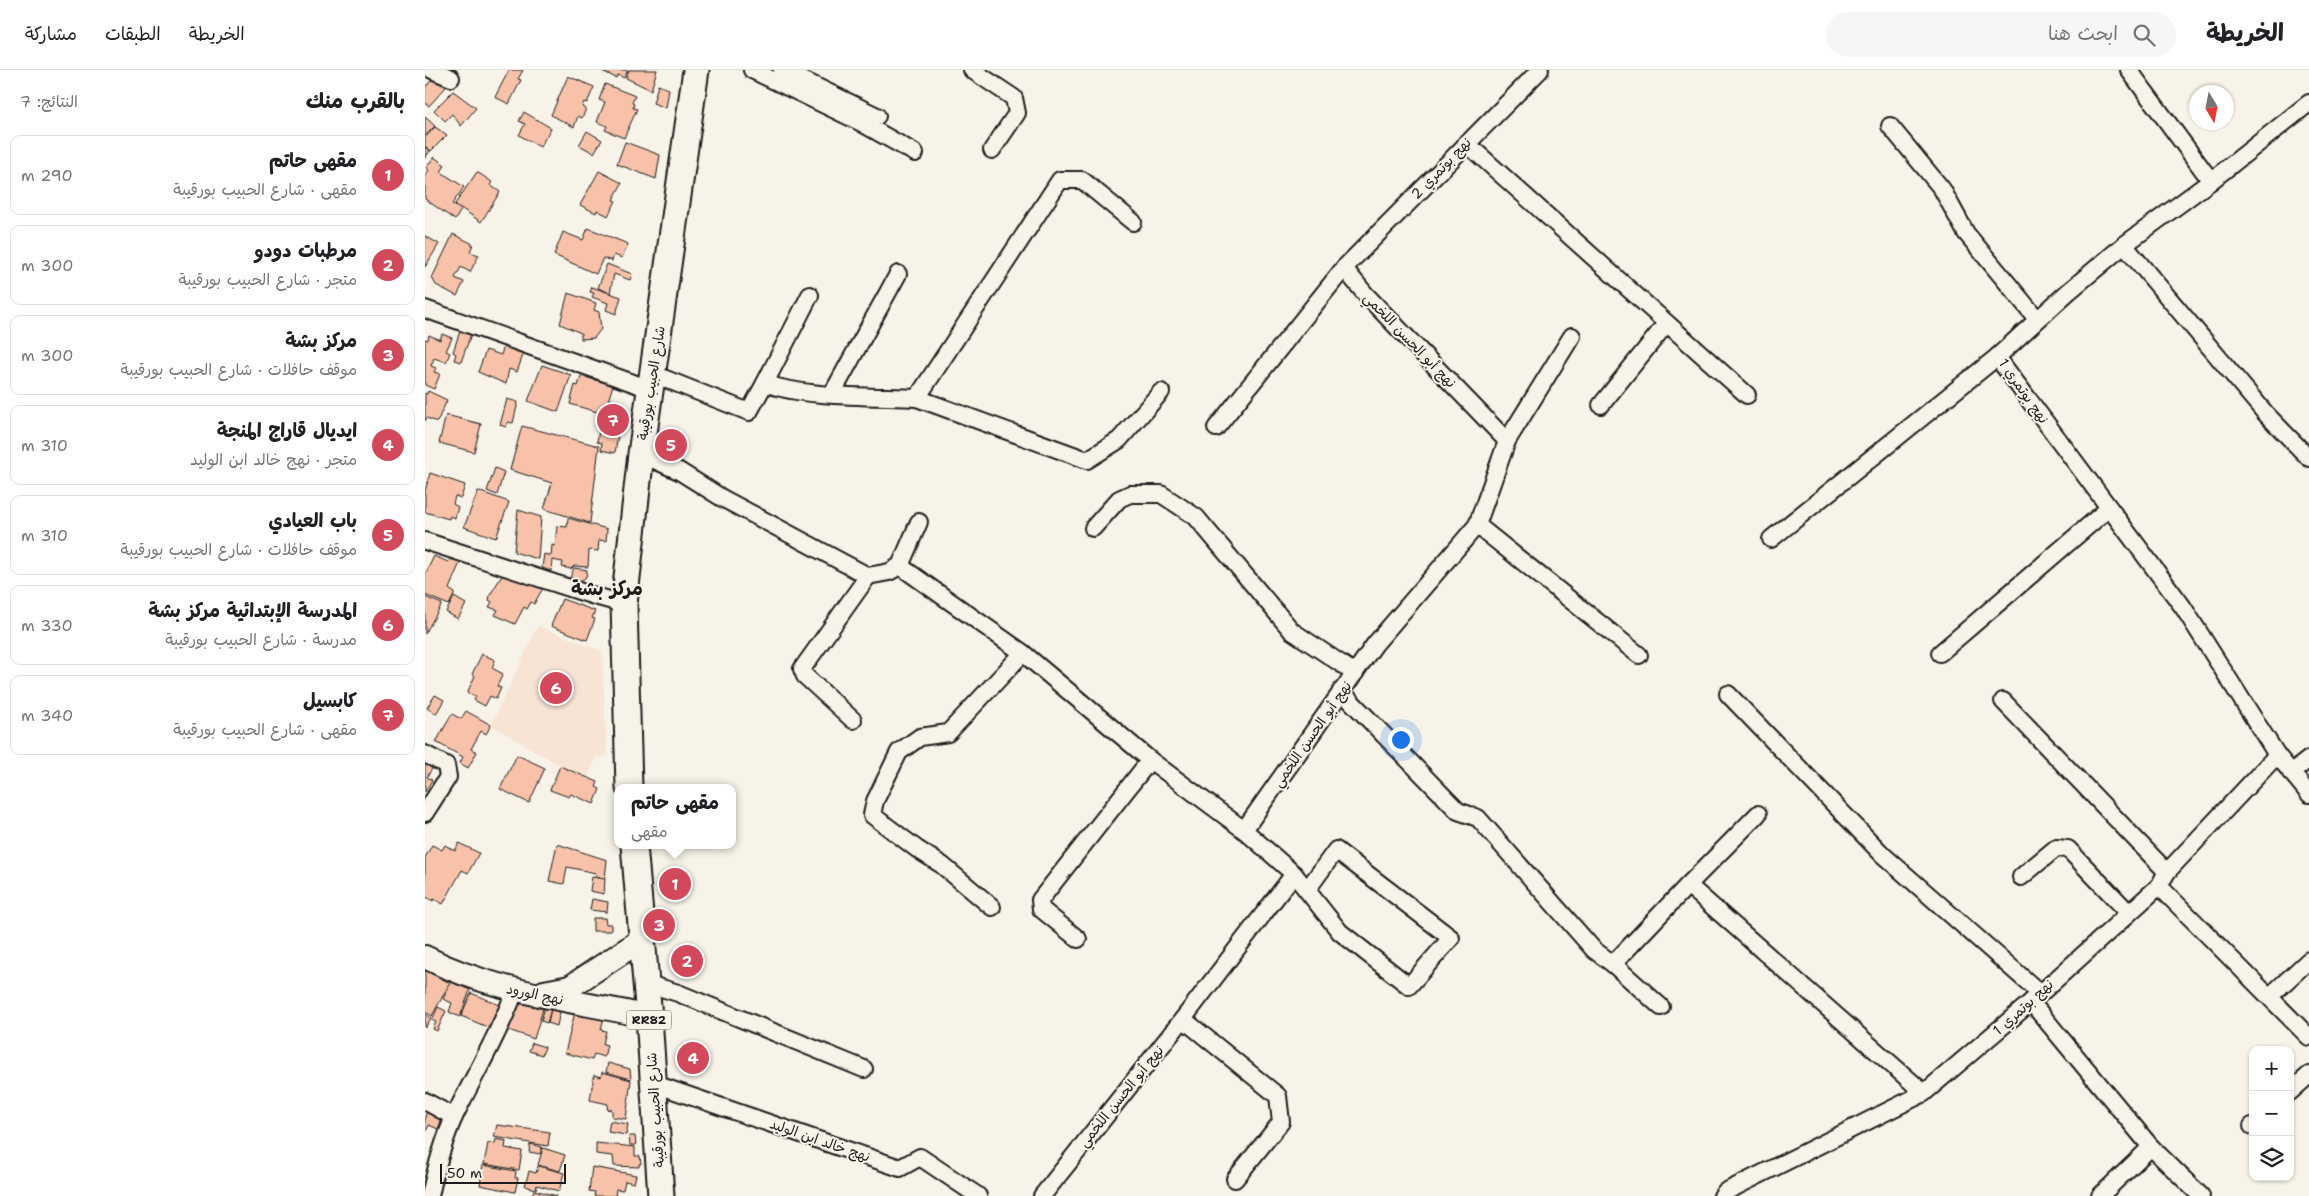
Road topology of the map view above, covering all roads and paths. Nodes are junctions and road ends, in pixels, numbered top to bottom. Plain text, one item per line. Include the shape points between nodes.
1 (432, 70) edge
2 (696, 70) edge
3 (752, 70) edge
4 (782, 70) edge
5 (972, 70) edge
6 (1540, 70) edge
7 (2129, 70) edge
8 (451, 78) dead end
9 (2309, 103) edge
10 (877, 116) dead end
11 (1890, 126) dead end
12 (1466, 143) junction
13 (991, 150) dead end
14 (915, 152) dead end
15 (2211, 181) junction
16 (1133, 222) dead end
17 (2124, 245) junction
18 (1344, 268) junction
19 (899, 274) dead end
20 (810, 294) dead end
21 (425, 309) edge
22 (2037, 319) junction
23 (1666, 324) junction
24 (1572, 336) dead end
25 (1997, 357) junction
26 (652, 381) junction
27 (765, 383) junction
28 (1161, 392) dead end
29 (832, 394) junction
30 (1747, 395) dead end
31 (917, 398) junction
32 (1601, 405) dead end
33 (1216, 428) dead end
34 (1507, 441) junction
35 (641, 454) junction
36 (2309, 458) edge
37 (2109, 508) junction
38 (919, 522) dead end
39 (1477, 525) junction
40 (1093, 528) dead end
41 (1771, 539) dead end
42 (425, 541) edge
43 (900, 566) junction
44 (868, 576) junction
45 (624, 604) junction
46 (1023, 653) junction
47 (1940, 653) dead end
48 (1639, 655) dead end
49 (1355, 673) junction
50 (1341, 691) junction
51 (1728, 694) dead end
52 (2003, 700) dead end
53 (853, 720) dead end
54 (425, 754) edge
55 (2277, 755) junction
56 (2309, 759) edge
57 (1150, 760) junction
58 (2291, 773) junction
59 (629, 784) edge
60 (2309, 794) edge
61 (425, 813) edge
62 (1758, 814) dead end
63 (1244, 830) junction
64 (634, 849) edge
65 (2167, 872) junction
66 (1294, 874) junction
67 (2021, 877) dead end
68 (1688, 885) junction
69 (2159, 886) junction
70 (1307, 890) junction
71 (993, 907) dead end
72 (2129, 913) junction
73 (1078, 939) dead end
74 (641, 940) junction
75 (425, 957) edge
76 (2309, 960) edge
77 (1613, 964) junction
78 (645, 983) junction
79 (523, 993) junction
80 (2270, 996) junction
81 (2035, 998) junction
82 (1661, 1007) dead end
83 (649, 1017) junction
84 (1183, 1019) junction
85 (2309, 1036) edge
86 (863, 1069) dead end
87 (2309, 1075) edge
88 (652, 1083) junction
89 (2291, 1091) edge
90 (1924, 1093) junction
91 (425, 1101) edge
92 (455, 1117) junction
93 (2151, 1147) junction
94 (1235, 1179) dead end
95 (430, 1196) edge
96 (661, 1196) edge
97 (978, 1196) edge
98 (1042, 1196) edge
99 (1722, 1196) edge
100 (2101, 1196) edge
101 (2201, 1196) edge

1 - 8 street
2 - 26 main road, شارع الحبيب بورقيبة
3 - 14 street
4 - 10 street
5 - 13 street via 1014,98 1017,113
6 - 12 street, نهج بوتمري 2
7 - 15 street
9 - 15 street, نهج بوتمري 1
11 - 22 street via 1942,189 1965,233
12 - 18 street, نهج بوتمري 2
12 - 23 street
15 - 17 street, نهج بوتمري 1
16 - 31 street via 1082,180 1060,180
17 - 22 street, نهج بوتمري 1
17 - 36 street via 2267,414
18 - 33 street, نهج بوتمري 2
18 - 34 street, نهج أبو الحسن اللخمي via 1366,295
19 - 29 street
20 - 27 street
21 - 26 street
22 - 25 street, نهج بوتمري 1
23 - 30 street
23 - 32 street
24 - 34 street
25 - 37 street, نهج بوتمري 1
25 - 41 street
26 - 27 street via 749,412
26 - 35 main road, شارع الحبيب بورقيبة
27 - 29 street via 777,388
28 - 31 street via 1119,440 1087,460
29 - 31 street
34 - 39 street, نهج أبو الحسن اللخمي
35 - 44 street via 679,471 730,503
35 - 45 main road, شارع الحبيب بورقيبة
37 - 47 street
37 - 55 street, نهج بوتمري 1 via 2183,607
38 - 43 street
39 - 48 street
39 - 49 street, نهج أبو الحسن اللخمي via 1375,644
40 - 49 street via 1119,499 1130,494 1161,494 1196,516 1293,631
42 - 45 street
43 - 44 street
43 - 46 street
44 - 53 street via 802,668 805,676
45 - 59 main road, شارع الحبيب بورقيبة
46 - 57 street
46 - 71 street via 948,733 920,737 899,752 875,801 872,815 943,865
49 - 50 street, نهج أبو الحسن اللخمي
50 - 63 street, نهج أبو الحسن اللخمي
50 - 77 street via 1459,811 1479,818 1594,950
51 - 81 street via 1883,855
52 - 65 street
54 - 61 street via 446,766 448,777
55 - 58 street, نهج بوتمري 1
55 - 65 street, نهج بوتمري 1
56 - 58 street
57 - 63 street
57 - 73 street via 1040,900 1041,909
58 - 60 street, نهج بوتمري 1
62 - 68 street
63 - 66 street
64 - 74 main road, شارع الحبيب بورقيبة / RR82
65 - 69 street, نهج بوتمري 1
66 - 70 street
66 - 84 street, نهج أبو الحسن اللخمي
67 - 72 street via 2056,848 2068,850
68 - 77 street
68 - 90 street
69 - 72 street, نهج بوتمري 1
69 - 80 street
70 - 70 street via 1341,932 1409,986 1451,938 1335,850
72 - 81 street, نهج بوتمري 1
74 - 78 main road, شارع الحبيب بورقيبة / RR82
74 - 79 street via 570,987
75 - 79 street, نهج الورود via 450,970
76 - 80 street
77 - 82 street
78 - 83 main road, شارع الحبيب بورقيبة / RR82
78 - 86 street via 678,993
79 - 83 street, نهج الورود
79 - 92 street via 505,1019
80 - 85 street
81 - 90 street, نهج بوتمري 1
81 - 93 street
83 - 88 main road, شارع الحبيب بورقيبة / RR82
84 - 94 street via 1278,1096 1281,1122
84 - 98 street, نهج أبو الحسن اللخمي
87 - 89 street
88 - 96 main road, شارع الحبيب بورقيبة / RR82
88 - 97 street, نهج خالد ابن الوليد via 900,1168 920,1157
90 - 99 street, نهج بوتمري 1
91 - 92 street
92 - 95 street via 439,1157
93 - 100 street
93 - 101 street

